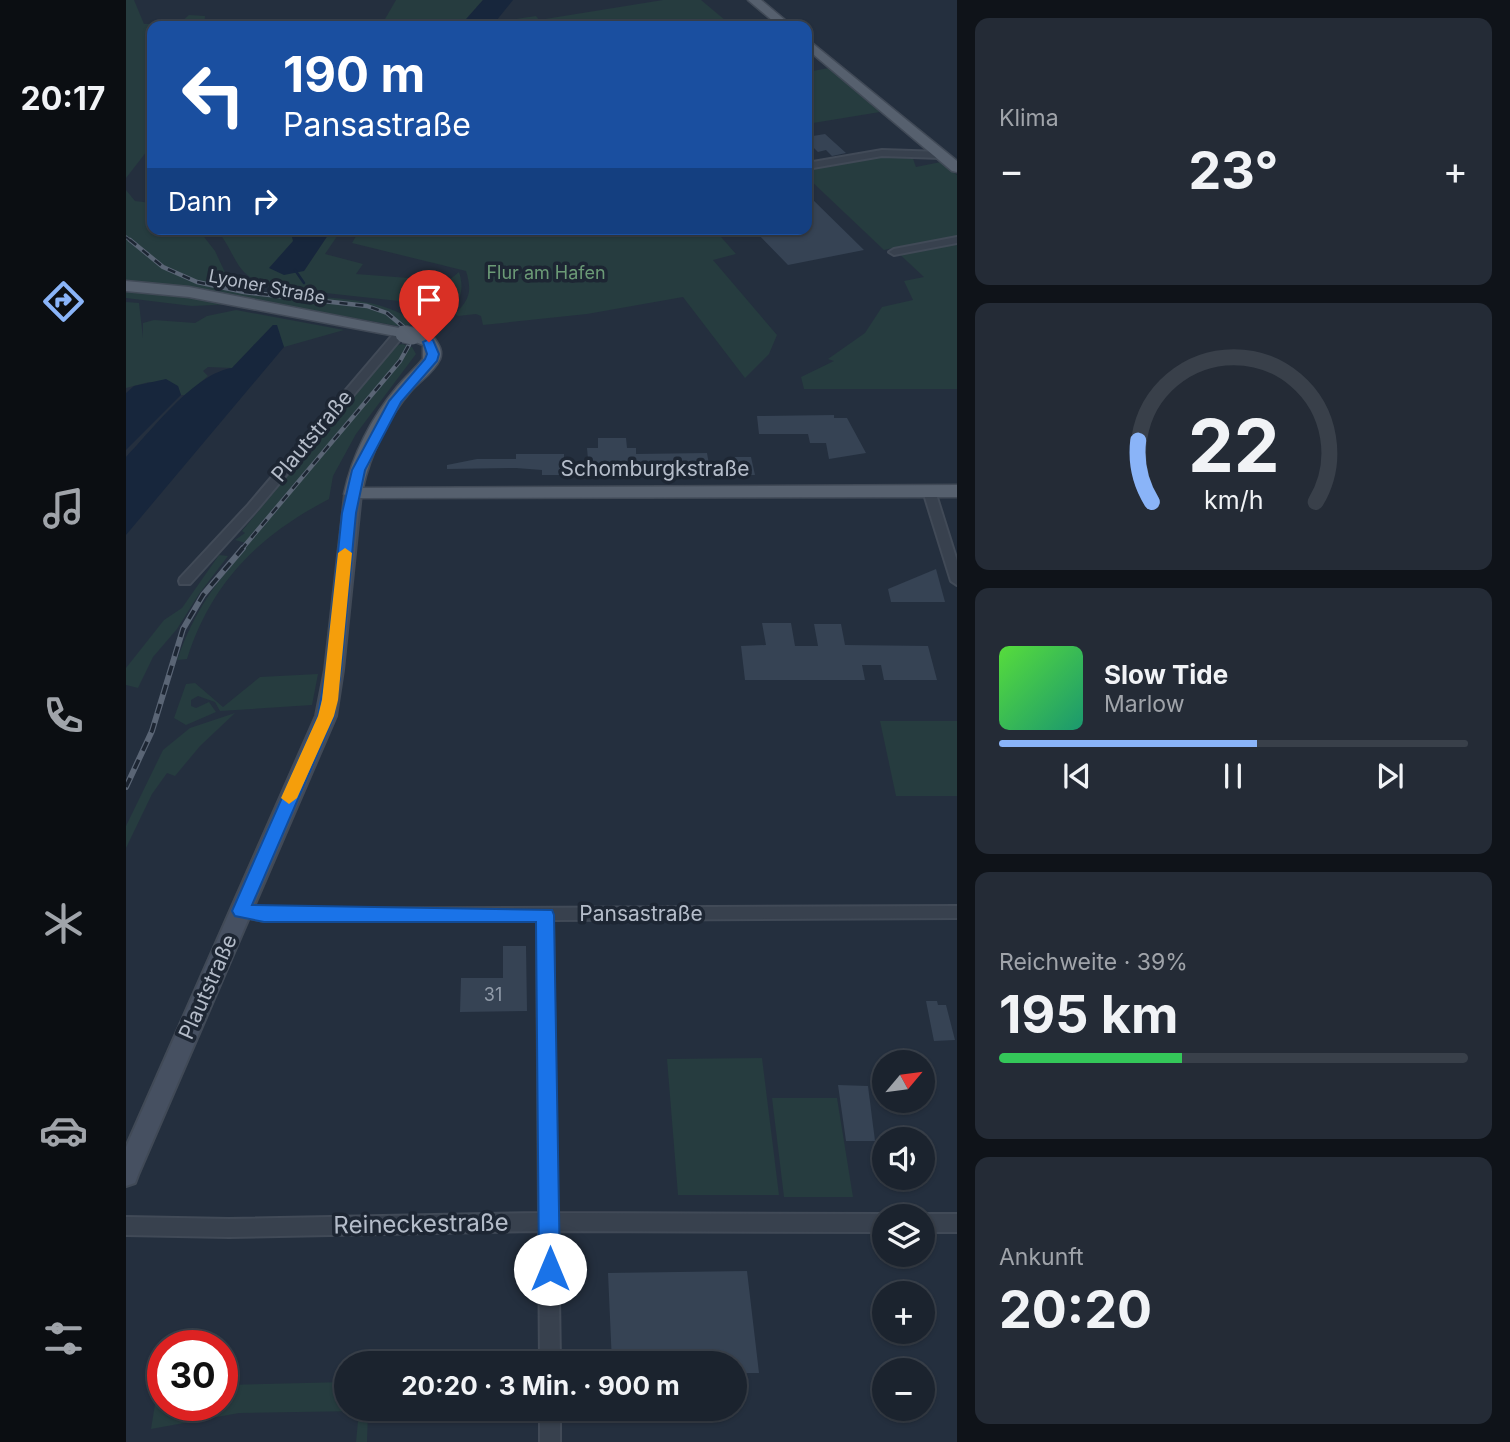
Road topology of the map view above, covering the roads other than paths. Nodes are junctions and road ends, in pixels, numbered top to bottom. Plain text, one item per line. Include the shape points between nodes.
1 (754, 0) edge
2 (780, 21) edge
3 (812, 47) edge
4 (942, 155) junction
5 (812, 165) edge
6 (957, 168) edge
7 (957, 240) edge
8 (894, 252) dead end
9 (126, 286) edge
10 (408, 335) junction
11 (929, 491) junction
12 (957, 491) edge
13 (352, 494) junction
14 (957, 581) edge
15 (185, 582) dead end
16 (241, 911) junction
17 (957, 912) edge
18 (545, 915) junction
19 (126, 1174) edge
20 (549, 1223) junction
21 (872, 1223) edge
22 (935, 1223) edge
23 (957, 1223) edge
24 (126, 1226) edge
25 (550, 1351) edge
26 (550, 1421) edge
27 (551, 1442) edge

1 - 2 main road
3 - 4 main road
4 - 5 street via 883,153
4 - 6 main road
7 - 8 street
9 - 10 main road, Lyoner Straße via 189,292
10 - 13 main road, Plautstraße via 424,352 422,367 395,401 358,470
10 - 15 street, Plautstraße
11 - 12 main road, Schomburgkstraße
11 - 13 main road, Schomburgkstraße
11 - 14 street
13 - 16 main road, Plautstraße via 326,716
16 - 18 street, Pansastraße via 264,915
16 - 19 main road, Plautstraße
17 - 18 street, Pansastraße
18 - 20 street
20 - 21 street, Reineckestraße
20 - 24 street, Reineckestraße
20 - 25 street
22 - 23 street
26 - 27 street

